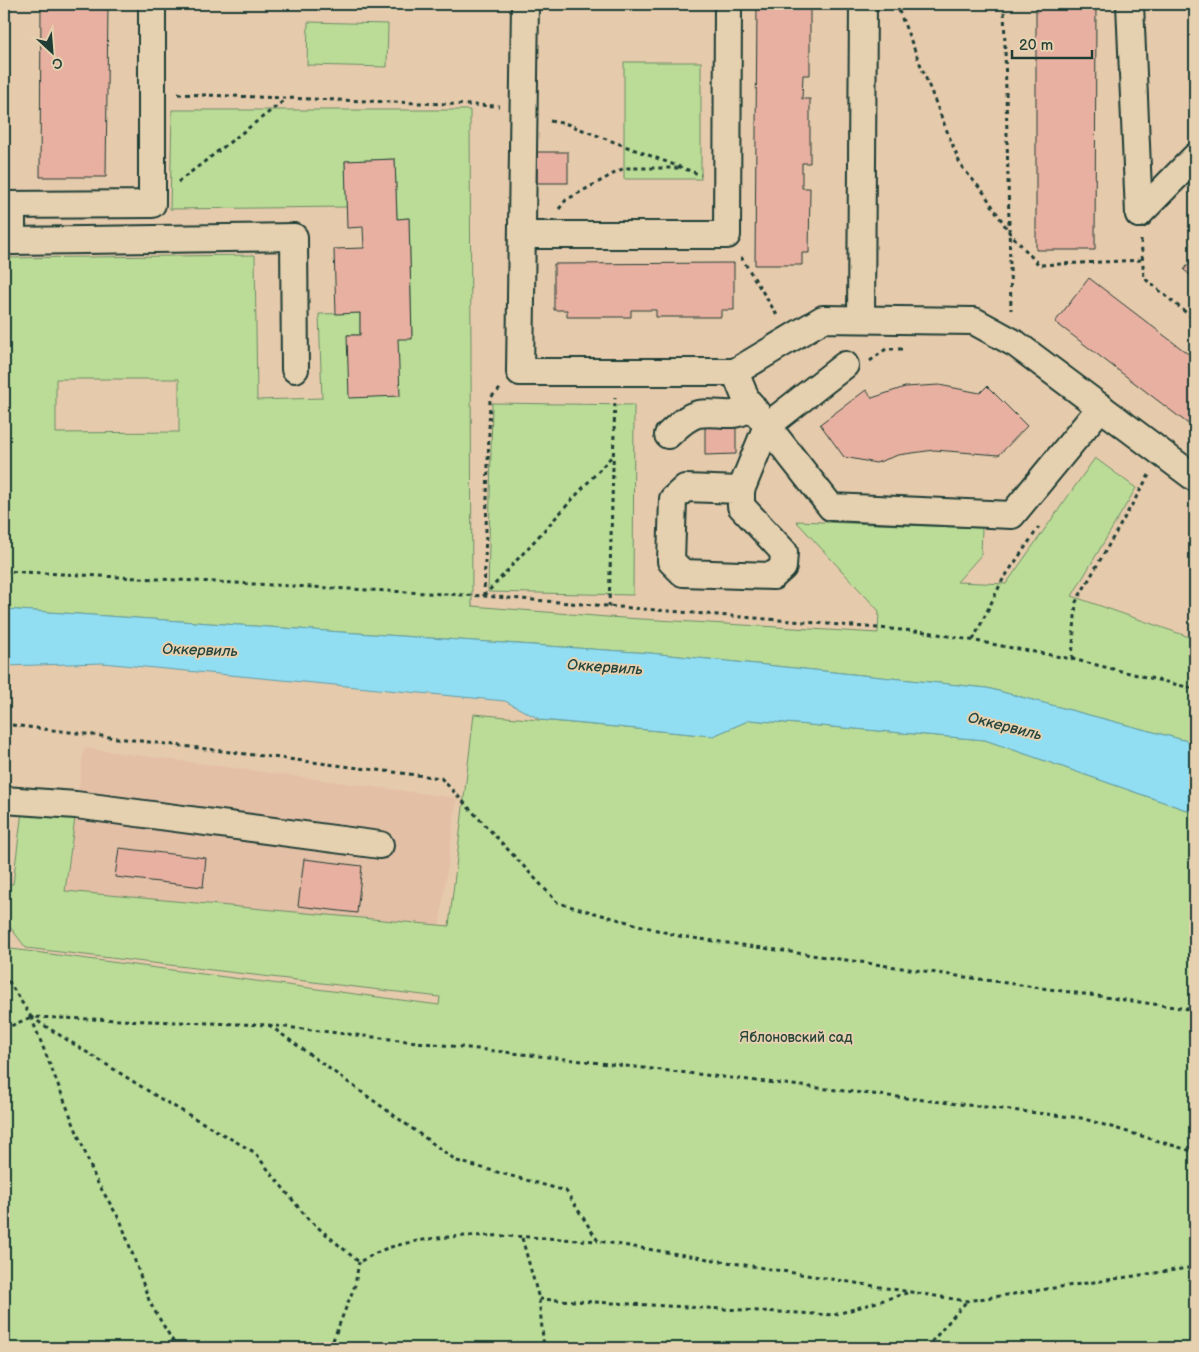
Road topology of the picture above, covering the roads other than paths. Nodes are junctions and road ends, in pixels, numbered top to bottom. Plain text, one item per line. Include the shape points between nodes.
1 (152, 4) edge
2 (525, 4) edge
3 (728, 4) edge
4 (864, 4) edge
5 (1130, 4) edge
6 (1195, 157) edge
7 (8, 205) edge
8 (522, 235) junction
9 (861, 319) junction
10 (845, 365) road end
11 (295, 369) dead end
12 (735, 372) junction
13 (1101, 408) junction
14 (760, 416) junction
15 (668, 435) dead end
16 (1195, 478) edge
17 (741, 490) junction
18 (4, 800) edge
19 (380, 845) dead end

1 - 7 lane via 152,204
2 - 8 lane
3 - 8 lane via 727,235
4 - 9 lane
5 - 6 lane via 1138,214
7 - 11 lane via 12,241 294,237
8 - 12 lane via 520,372
9 - 12 lane via 823,319
9 - 13 lane via 974,322 1016,344
10 - 14 lane
12 - 14 lane via 746,399
13 - 14 lane via 1012,515 831,507
13 - 16 lane
14 - 15 lane via 698,414 683,421
14 - 17 lane
17 - 17 lane via 741,506 784,552 783,567 773,576 682,573 671,561 673,499 685,488
18 - 19 lane via 76,805

